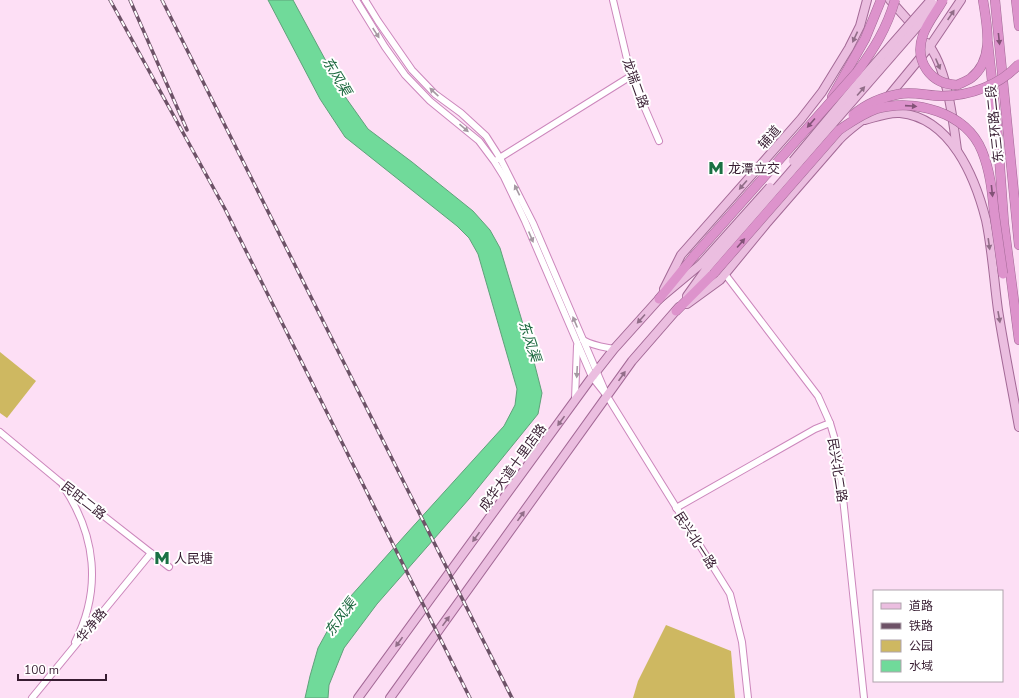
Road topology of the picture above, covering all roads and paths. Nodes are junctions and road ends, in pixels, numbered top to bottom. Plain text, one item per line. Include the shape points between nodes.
1 (356, 0) edge
2 (365, 0) edge
3 (613, 0) edge
4 (868, 0) edge
5 (881, 0) edge
6 (890, 0) edge
7 (895, 0) edge
8 (931, 0) edge
9 (942, 0) edge
10 (961, 0) edge
11 (983, 0) edge
12 (995, 0) edge
13 (1016, 0) edge
14 (1019, 26) edge
15 (988, 44) junction
16 (930, 46) junction
17 (1019, 64) edge
18 (631, 76) junction
19 (828, 104) junction
20 (864, 120) junction
21 (839, 130) junction
22 (658, 141) dead end
23 (957, 152) junction
24 (500, 158) junction
25 (494, 161) junction
26 (1019, 245) edge
27 (707, 268) junction
28 (1006, 272) junction
29 (725, 274) junction
30 (659, 299) junction
31 (676, 311) junction
32 (580, 341) junction
33 (1019, 341) edge
34 (614, 349) junction
35 (597, 370) junction
36 (592, 378) junction
37 (607, 396) junction
38 (575, 401) junction
39 (830, 423) junction
40 (1019, 427) edge
41 (0, 432) edge
42 (59, 481) junction
43 (676, 508) junction
44 (151, 553) junction
45 (169, 567) dead end
46 (68, 654) junction
47 (32, 698) edge
48 (358, 698) edge
49 (390, 698) edge
50 (748, 698) edge
51 (864, 698) edge

1 -> 25 street via 405,75 430,101 479,141
24 -> 2 street via 486,136 435,94 412,70
3 - 18 street, 龙瑞二路
4 -> 30 main road, 辅道 via 860,26 822,92 681,255
5 - 19 highway, bridge via 865,39
6 - 16 main road
7 - 19 highway, bridge via 882,34 871,53
8 - 27 main road, bridge via 859,82
9 - 15 highway, bridge via 925,30 921,43 923,62 934,78 957,84 970,79 981,68
27 -> 9 main road, bridge
16 -> 10 main road
11 - 15 highway
12 -> 26 highway, 东三环路二段
13 - 14 highway
15 - 28 highway via 997,127
16 - 20 main road via 892,92
16 -> 23 main road via 944,80
17 - 21 highway, bridge via 985,88 942,96 900,93 877,100 853,114
18 - 22 street, 龙瑞二路
18 - 24 street
19 -> 30 highway, bridge
20 - 23 main road via 887,114 910,115 943,133
20 - 29 main road via 834,145
27 -> 21 highway, bridge
21 -> 28 highway, bridge via 858,117 876,110 910,105 928,108 948,116 962,126 982,149 987,164
23 -> 40 main road via 977,191 986,221 998,312
24 - 25 street
32 -> 24 street via 533,223
25 -> 32 street via 504,177
27 - 30 main road, 成华大道十里店路
27 - 31 highway
28 - 33 highway
29 - 31 main road
29 - 39 street, 民兴北二路 via 818,396
30 -> 34 main road, 成华大道十里店路
37 -> 31 main road via 632,361
32 - 34 street
32 - 35 street
32 - 36 street
32 -> 38 street
34 - 35 main road, 成华大道十里店路
35 - 36 main road, 成华大道十里店路
35 - 37 street
36 - 37 street
36 - 38 main road, 成华大道十里店路
37 - 43 street, 民兴北一路
49 -> 37 main road
38 -> 48 main road, 成华大道十里店路
39 - 43 street
39 - 51 street, 民兴北二路 via 838,450
41 - 42 street, 民旺二路
42 - 44 street, 民旺二路
42 - 46 street via 78,511 90,549 92,569 92,588 88,606
43 - 50 street, 民兴北一路 via 730,594 742,642
44 - 45 street, 民旺二路
44 - 46 street, 华净路
46 - 47 street, 华净路

